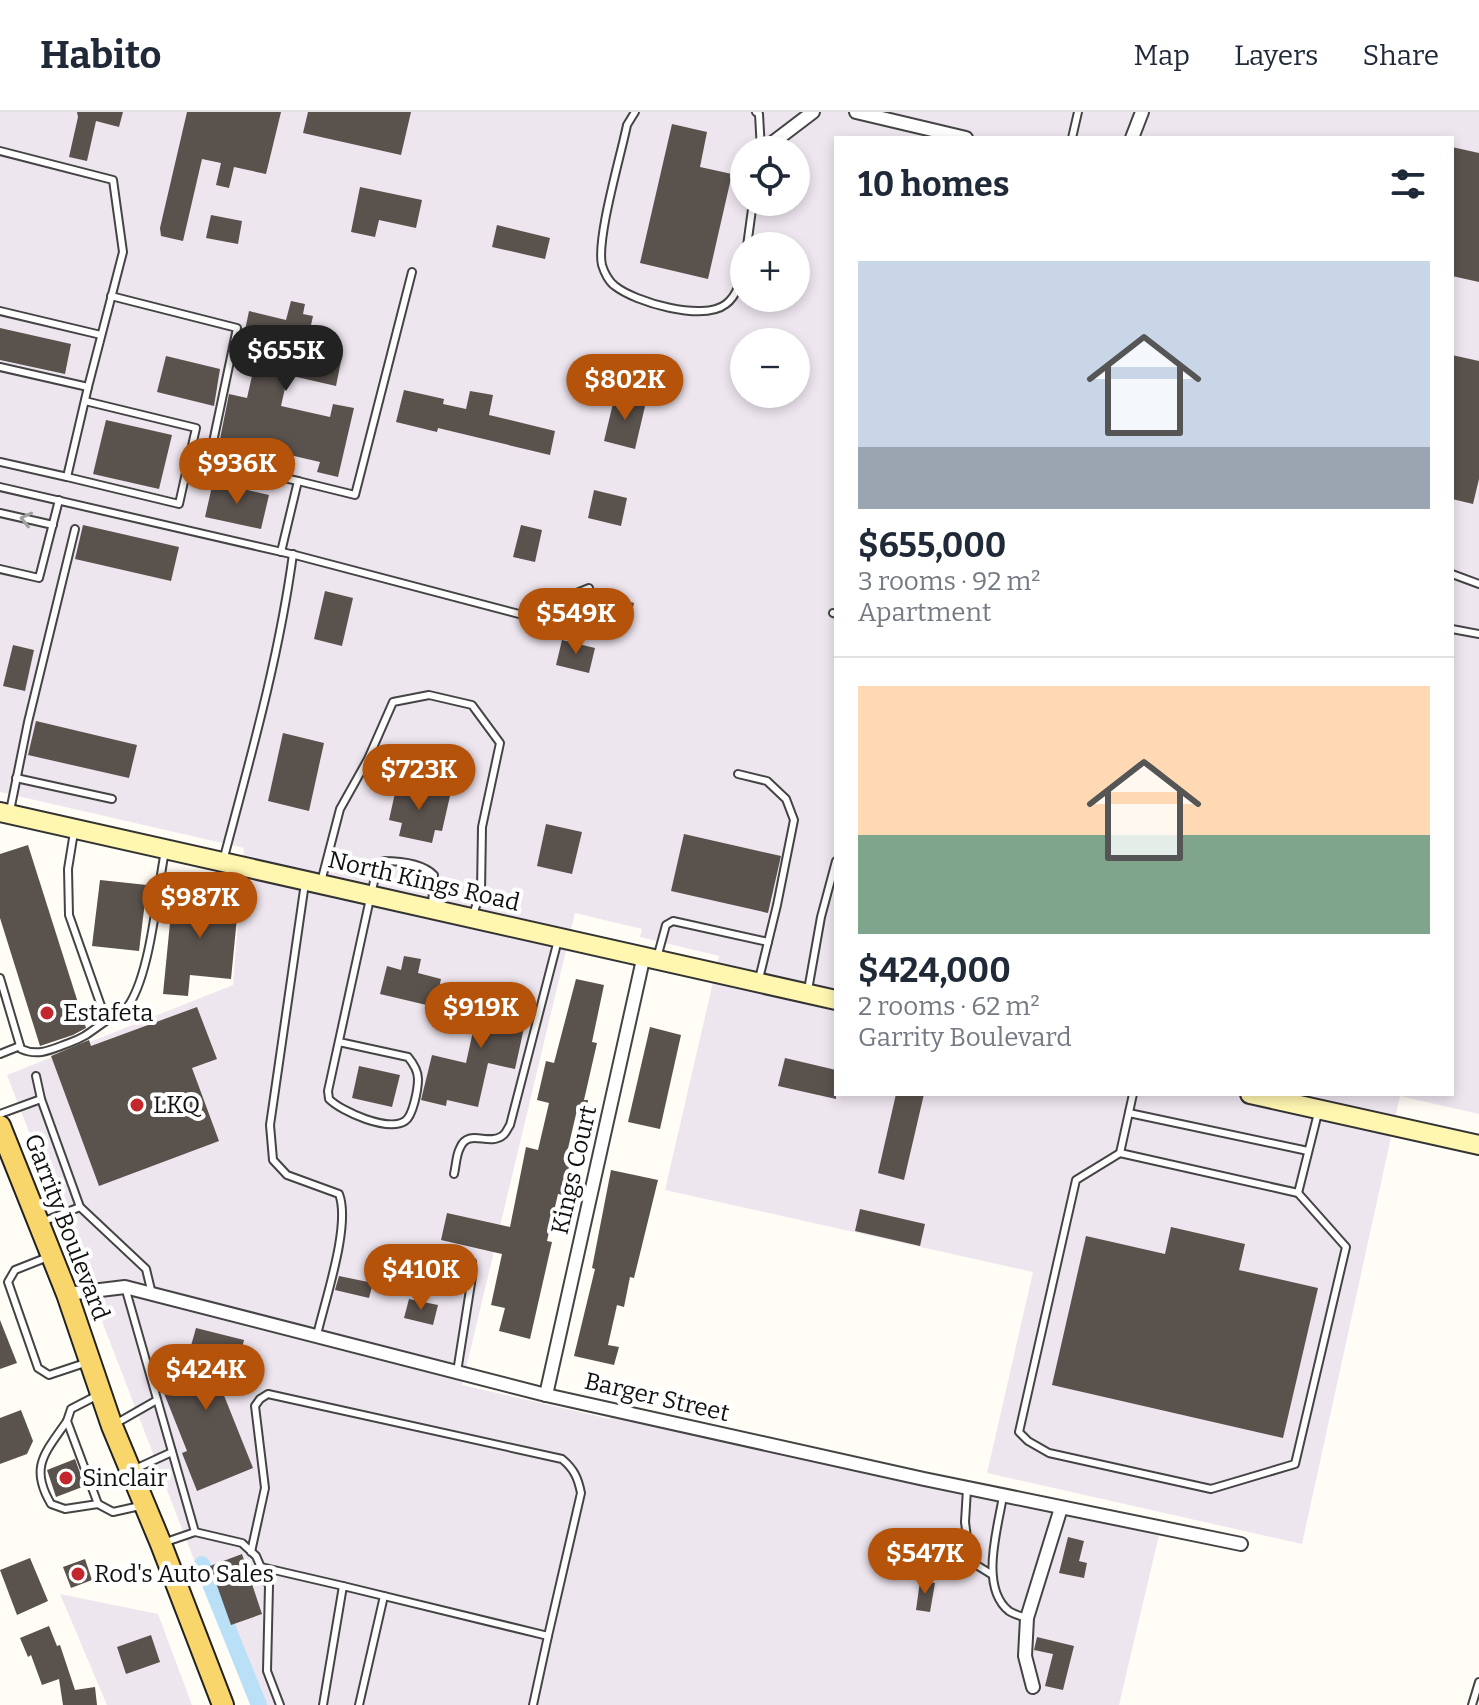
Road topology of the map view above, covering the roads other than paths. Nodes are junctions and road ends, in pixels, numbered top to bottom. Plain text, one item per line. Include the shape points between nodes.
1 (635, 112) edge
2 (756, 112) edge
3 (813, 112) edge
4 (856, 112) edge
5 (1078, 112) edge
6 (1142, 112) edge
7 (761, 136) edge
8 (781, 136) edge
9 (958, 136) edge
10 (1072, 136) edge
11 (1133, 136) edge
12 (0, 151) edge
13 (412, 272) dead end
14 (111, 296) junction
15 (730, 299) edge
16 (0, 311) edge
17 (101, 335) junction
18 (0, 367) edge
19 (88, 387) junction
20 (85, 401) junction
21 (0, 462) edge
22 (67, 477) junction
23 (298, 481) junction
24 (0, 487) edge
25 (59, 500) junction
26 (0, 513) edge
27 (53, 525) junction
28 (75, 529) dead end
29 (281, 552) junction
30 (293, 554) junction
31 (0, 569) edge
32 (1454, 575) edge
33 (1479, 584) edge
34 (589, 588) dead end
35 (1454, 629) edge
36 (1479, 634) edge
37 (738, 774) dead end
38 (16, 778) junction
39 (112, 799) dead end
40 (5, 813) edge
41 (74, 828) junction
42 (165, 848) junction
43 (223, 861) junction
44 (834, 868) edge
45 (313, 881) junction
46 (371, 894) junction
47 (432, 908) junction
48 (472, 917) junction
49 (559, 936) junction
50 (768, 942) junction
51 (650, 957) junction
52 (0, 978) edge
53 (758, 982) junction
54 (807, 994) junction
55 (834, 1000) edge
56 (106, 1020) junction
57 (339, 1042) junction
58 (20, 1046) junction
59 (0, 1054) edge
60 (36, 1076) dead end
61 (1133, 1096) edge
62 (1259, 1096) edge
63 (41, 1099) junction
64 (1318, 1109) junction
65 (1129, 1113) junction
66 (0, 1114) edge
67 (0, 1126) edge
68 (1479, 1145) edge
69 (1308, 1151) junction
70 (1120, 1153) junction
71 (454, 1174) dead end
72 (1298, 1193) junction
73 (80, 1207) junction
74 (38, 1223) junction
75 (441, 1249) dead end
76 (52, 1255) junction
77 (125, 1287) junction
78 (67, 1294) junction
79 (152, 1294) junction
80 (317, 1336) junction
81 (90, 1361) junction
82 (457, 1372) junction
83 (101, 1393) junction
84 (546, 1395) junction
85 (157, 1400) junction
86 (67, 1421) junction
87 (112, 1426) junction
88 (172, 1452) junction
89 (131, 1471) junction
90 (967, 1488) junction
91 (1003, 1496) junction
92 (98, 1504) junction
93 (145, 1505) junction
94 (1061, 1508) junction
95 (195, 1532) junction
96 (161, 1544) junction
97 (1241, 1544) dead end
98 (251, 1552) junction
99 (261, 1567) junction
100 (991, 1574) junction
101 (343, 1586) junction
102 (384, 1596) junction
103 (1027, 1618) junction
104 (548, 1636) junction
105 (1479, 1682) edge
106 (1033, 1687) dead end
107 (223, 1705) edge
108 (280, 1705) edge
109 (323, 1705) edge
110 (359, 1705) edge
111 (533, 1705) edge
112 (1472, 1705) edge

1 - 15 lane via 627,125 602,242 602,265 611,283 630,296 689,311 710,311
2 - 7 lane
3 - 8 street
4 - 9 street
5 - 10 lane
6 - 11 street
12 - 14 lane via 113,180 123,252
13 - 23 lane via 355,495
14 - 17 lane
14 - 23 lane via 237,328 209,461
16 - 17 lane
17 - 19 lane
18 - 19 lane
19 - 20 lane
20 - 22 lane
20 - 22 lane via 196,428 179,504
21 - 22 lane
23 - 29 lane
24 - 25 lane
25 - 27 lane
25 - 29 lane
27 -> 26 lane
27 - 31 lane via 39,578
28 - 38 lane
29 - 30 lane
30 - 34 lane via 523,615
30 - 43 lane via 284,613
32 - 33 lane
35 - 36 lane
37 - 50 lane via 767,781 786,799 794,820
38 - 39 lane
38 - 40 lane
40 - 41 street, North Kings Road
41 - 42 street, North Kings Road
41 - 56 lane via 69,915
42 - 43 street, North Kings Road
42 - 56 lane via 143,975 130,1004
43 - 45 street, North Kings Road
44 - 54 lane
45 - 46 street, North Kings Road
45 - 48 lane via 340,809 393,702 429,695 472,705 500,743 482,827 481,892
45 - 80 lane via 270,1125 273,1160 287,1175 339,1194 344,1206
46 - 47 street, North Kings Road
46 - 47 lane via 378,865 396,861 434,875
46 - 57 lane
47 - 48 street, North Kings Road
48 - 49 street, North Kings Road
49 - 51 street, North Kings Road
49 - 71 lane via 510,1125 491,1140 466,1139
50 - 51 lane via 673,921
50 - 53 lane
51 - 53 street, North Kings Road
51 - 84 street, Kings Court
52 - 58 lane
53 - 54 street, North Kings Road
54 - 55 street, North Kings Road
56 - 58 lane via 89,1036 40,1054
57 - 57 lane via 329,1099 360,1117 403,1123 410,1116 418,1079 415,1065 408,1057
58 - 59 lane
60 - 63 lane
61 - 65 lane
62 - 64 street
63 - 66 lane
63 - 73 lane
64 - 68 street
64 - 69 lane
65 - 69 lane
65 - 70 lane
67 - 74 main road, Garrity Boulevard
69 - 72 lane
70 - 72 lane
70 - 72 lane via 1076,1180 1019,1432 1049,1453 1093,1463 1211,1489 1295,1464 1346,1247
73 - 74 lane
73 - 79 lane via 146,1269
74 - 76 main road, Garrity Boulevard
75 - 82 lane via 472,1262
76 - 78 main road, Garrity Boulevard
76 - 81 lane via 15,1270 8,1282 38,1368 49,1375
77 - 78 street, Barger Street
77 - 79 street, Barger Street
77 - 85 lane
78 - 81 main road, Garrity Boulevard
79 - 80 street, Barger Street
80 - 82 street, Barger Street
81 - 83 main road, Garrity Boulevard
82 - 84 street, Barger Street
83 - 86 lane via 71,1409
83 - 87 main road, Garrity Boulevard
84 - 90 street, Barger Street
85 - 87 lane
85 - 88 lane
86 - 92 lane
86 - 92 lane via 39,1469 41,1487 51,1504 65,1509
87 - 89 main road, Garrity Boulevard
88 - 89 lane
88 - 95 lane
89 - 93 main road, Garrity Boulevard
90 - 91 street, Barger Street
90 - 100 lane via 970,1561
91 - 94 street, Barger Street
91 - 100 lane
92 - 93 lane via 113,1512
93 - 96 main road, Garrity Boulevard
94 - 97 street, Barger Street
94 - 103 street
95 - 96 lane
95 - 98 lane via 242,1543
96 - 107 main road, Garrity Boulevard
98 - 99 lane
98 - 104 lane via 265,1488 255,1406 268,1394 562,1459 572,1467 581,1493
99 - 101 lane
99 - 108 lane via 269,1586 267,1671
100 - 103 lane via 995,1593 1009,1611
101 - 102 lane
101 - 109 lane
102 - 104 lane
102 - 110 lane
103 - 106 street via 1025,1656
104 - 111 lane
105 - 112 lane

